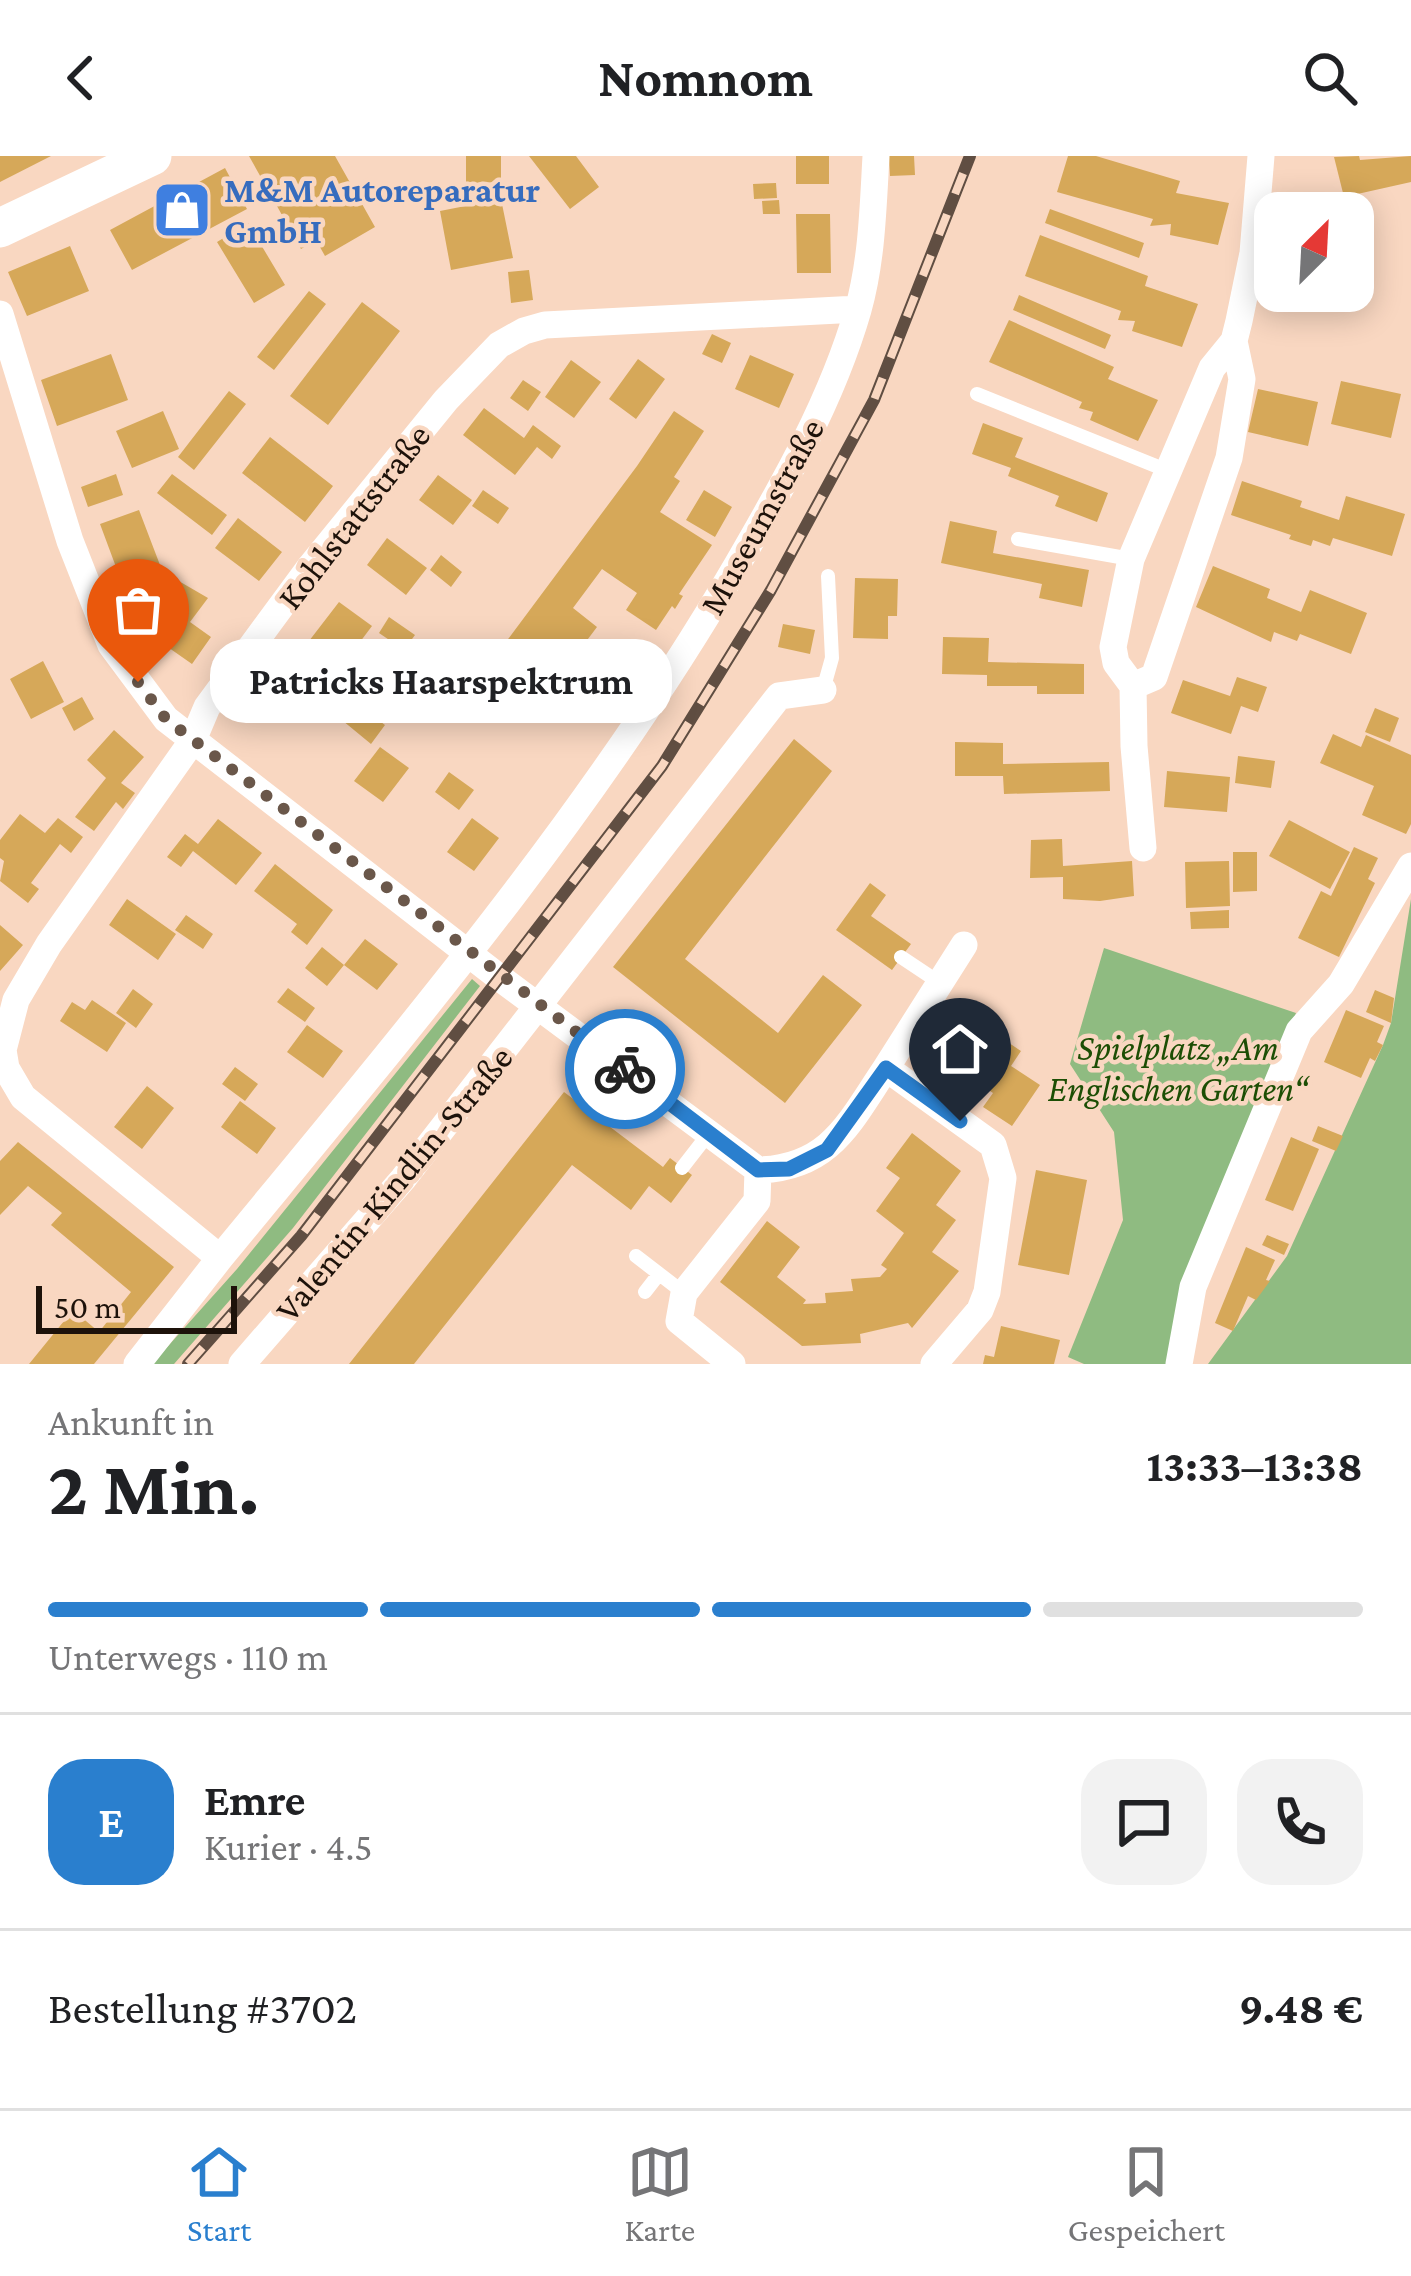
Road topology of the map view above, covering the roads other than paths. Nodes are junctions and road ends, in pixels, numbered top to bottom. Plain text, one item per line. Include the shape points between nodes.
1 (152, 156) edge
2 (876, 156) edge
3 (1261, 156) edge
4 (0, 228) edge
5 (858, 309) junction
6 (0, 314) edge
7 (1234, 341) junction
8 (977, 394) dead end
9 (1166, 470) junction
10 (1018, 539) dead end
11 (1131, 559) junction
12 (828, 576) dead end
13 (1133, 686) junction
14 (823, 690) joint
15 (193, 740) junction
16 (1143, 848) dead end
17 (1411, 866) edge
18 (964, 945) dead end
19 (466, 951) junction
20 (901, 957) dead end
21 (940, 983) junction
22 (538, 1005) junction
23 (886, 1068) junction
24 (710, 1132) junction
25 (682, 1168) dead end
26 (758, 1170) junction
27 (636, 1256) dead end
28 (220, 1258) junction
29 (659, 1274) junction
30 (645, 1292) dead end
31 (684, 1293) junction
32 (137, 1364) edge
33 (242, 1364) edge
34 (732, 1364) edge
35 (934, 1364) edge
36 (1179, 1364) edge

1 - 4 main road
2 - 5 street, Museumstraße
3 - 7 street via 1253,253
5 - 15 street, Kohlstattstraße via 585,320 524,331 499,346 310,567 207,707
5 - 19 street, Museumstraße via 815,421 713,605 591,793
6 - 15 street via 111,645 166,719
7 - 9 street via 1212,368
7 - 13 street via 1242,379 1229,458 1154,677
8 - 9 lane
9 - 11 street
10 - 11 lane
11 - 13 street via 1113,646
12 - 14 lane via 832,658
13 - 16 street
14 - 22 street, Valentin-Kindlin-Straße via 779,695
15 - 19 street
15 - 28 street, Kohlstattstraße via 29,975 3,1050 22,1097
17 - 36 street via 1341,983 1299,1031 1193,1287
18 - 21 street
19 - 22 street
19 - 28 street
20 - 21 lane
21 - 23 street
22 - 24 street
22 - 33 street, Valentin-Kindlin-Straße via 403,1179
23 - 26 street via 827,1150 789,1169
23 - 35 street via 993,1145 1003,1178 987,1292
24 - 25 lane
24 - 26 street
26 - 31 street via 757,1201
27 - 29 lane
28 - 32 street
29 - 30 lane
29 - 31 lane
31 - 34 street via 679,1321

